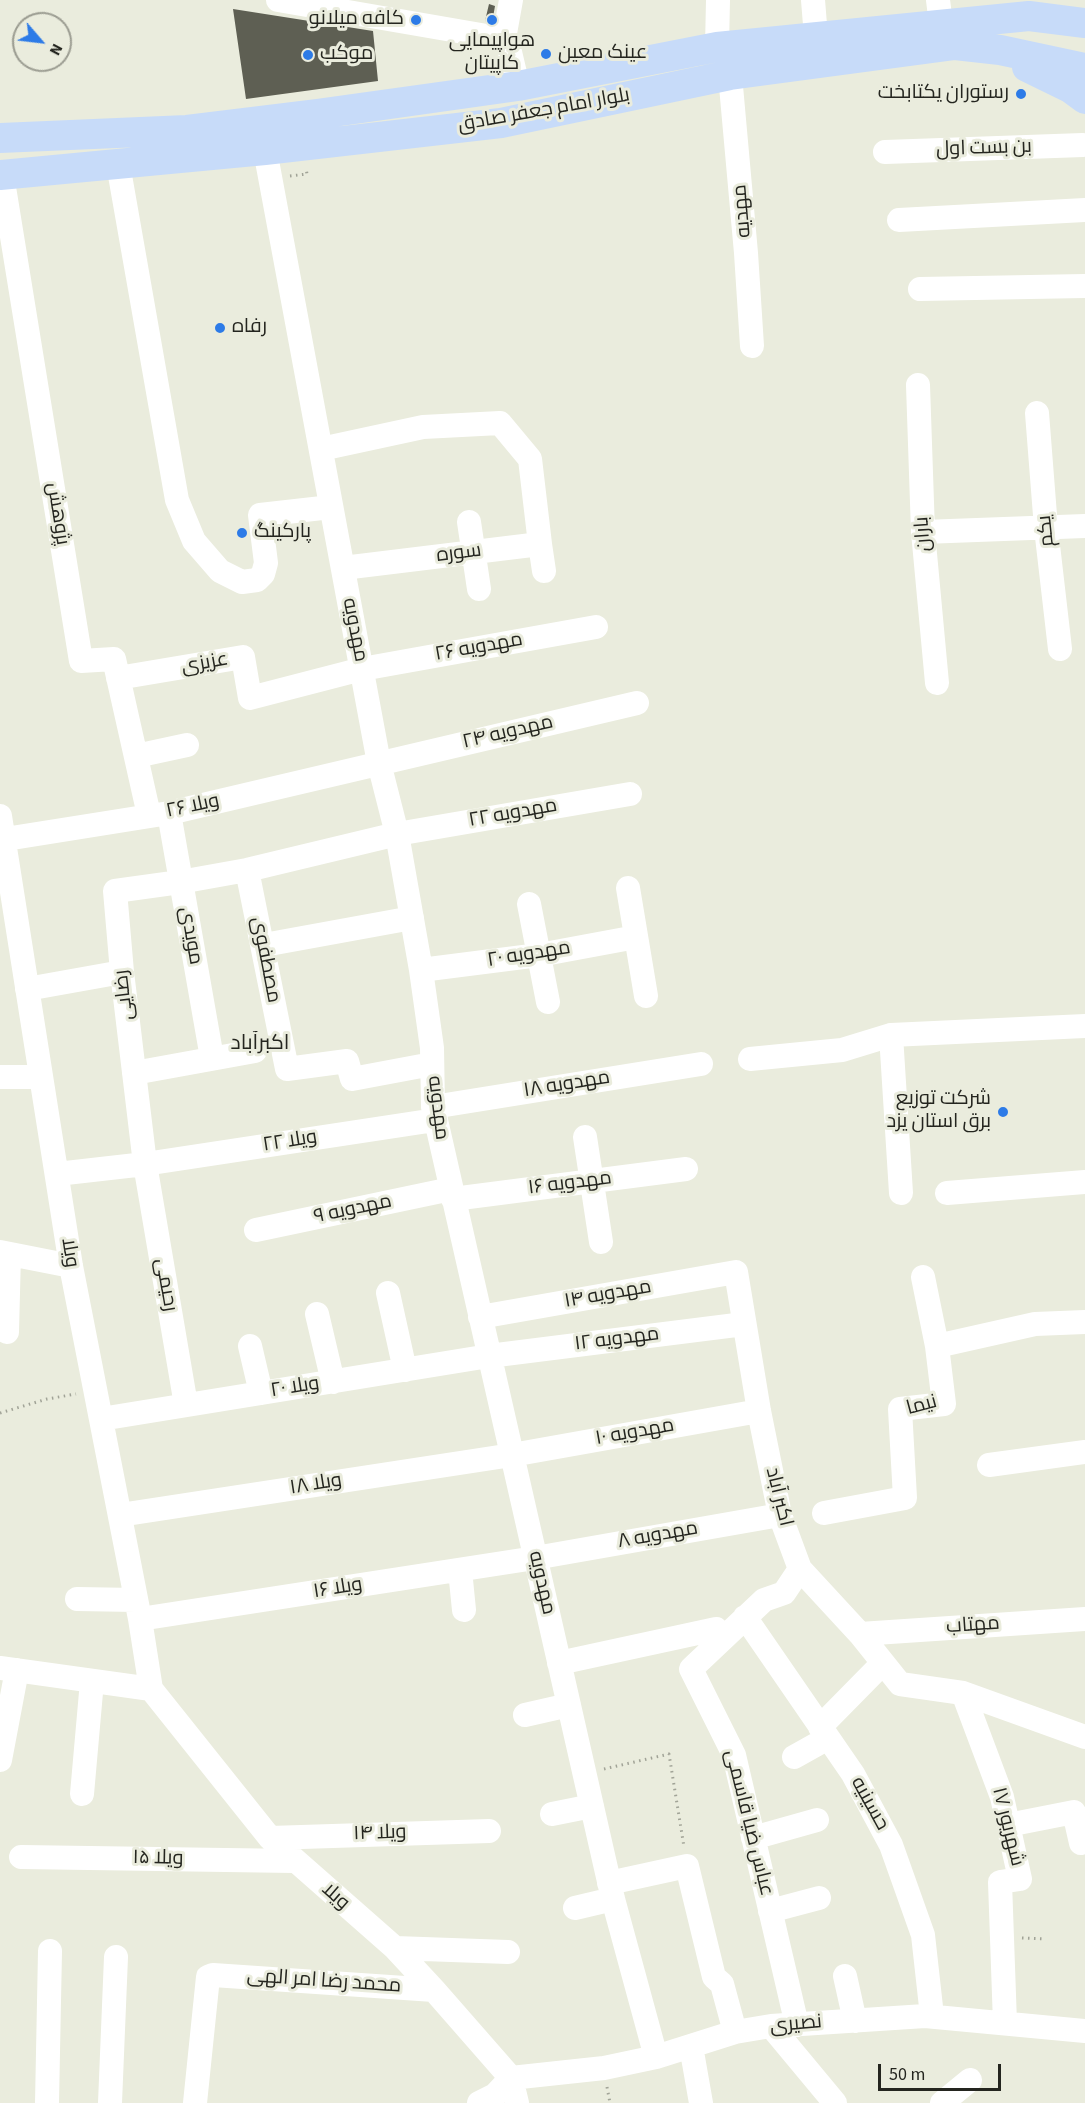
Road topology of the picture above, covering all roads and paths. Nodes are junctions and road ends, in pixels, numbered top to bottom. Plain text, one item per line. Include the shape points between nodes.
1 (278, 0) edge
2 (511, 0) edge
3 (718, 0) edge
4 (813, 0) edge
5 (1029, 8) edge
6 (1079, 18) edge
7 (945, 23) edge
8 (816, 37) junction
9 (504, 39) junction
10 (717, 47) junction
11 (1085, 67) edge
12 (730, 75) junction
13 (518, 86) junction
14 (1085, 99) edge
15 (0, 138) edge
16 (1084, 143) edge
17 (265, 150) junction
18 (885, 152) dead end
19 (117, 164) junction
20 (307, 174) dead end
21 (1, 175) edge
22 (282, 178) dead end
23 (1085, 210) edge
24 (899, 220) dead end
25 (1085, 286) edge
26 (921, 289) dead end
27 (752, 346) dead end
28 (918, 385) dead end
29 (1037, 412) dead end
30 (321, 449) junction
31 (331, 507) junction
32 (469, 522) dead end
33 (1085, 526) edge
34 (1046, 528) junction
35 (923, 532) junction
36 (540, 544) junction
37 (473, 552) junction
38 (343, 568) junction
39 (544, 571) dead end
40 (479, 588) dead end
41 (596, 627) dead end
42 (1060, 649) dead end
43 (362, 669) junction
44 (118, 678) junction
45 (937, 683) dead end
46 (637, 703) dead end
47 (187, 746) dead end
48 (136, 756) junction
49 (379, 763) junction
50 (630, 794) dead end
51 (159, 814) junction
52 (0, 816) edge
53 (397, 834) junction
54 (2, 839) edge
55 (247, 870) junction
56 (180, 882) junction
57 (628, 888) dead end
58 (529, 904) dead end
59 (412, 918) junction
60 (636, 937) junction
61 (264, 945) junction
62 (539, 955) junction
63 (421, 970) junction
64 (122, 972) junction
65 (27, 989) junction
66 (646, 996) dead end
67 (548, 1002) dead end
68 (1085, 1026) edge
69 (891, 1035) junction
70 (255, 1051) dead end
71 (212, 1058) junction
72 (750, 1059) dead end
73 (432, 1064) junction
74 (702, 1064) dead end
75 (134, 1073) junction
76 (0, 1077) edge
77 (41, 1077) junction
78 (434, 1113) junction
79 (585, 1137) dead end
80 (145, 1164) junction
81 (686, 1169) dead end
82 (57, 1174) junction
83 (592, 1181) junction
84 (1085, 1182) edge
85 (901, 1193) dead end
86 (947, 1193) dead end
87 (452, 1194) junction
88 (256, 1230) dead end
89 (601, 1242) dead end
90 (5, 1253) edge
91 (70, 1266) junction
92 (736, 1272) joint
93 (923, 1277) dead end
94 (387, 1293) dead end
95 (317, 1314) dead end
96 (480, 1317) junction
97 (1085, 1322) edge
98 (744, 1324) junction
99 (7, 1332) dead end
100 (250, 1346) dead end
101 (937, 1346) junction
102 (489, 1356) junction
103 (405, 1370) junction
104 (333, 1382) junction
105 (95, 1391) junction
106 (261, 1393) junction
107 (186, 1406) junction
108 (759, 1411) junction
109 (0, 1413) edge
110 (101, 1419) junction
111 (1085, 1452) edge
112 (512, 1455) junction
113 (989, 1465) dead end
114 (824, 1514) dead end
115 (120, 1515) junction
116 (780, 1515) junction
117 (535, 1558) junction
118 (800, 1569) junction
119 (459, 1570) junction
120 (77, 1599) dead end
121 (138, 1609) junction
122 (464, 1610) dead end
123 (745, 1617) junction
124 (1085, 1619) edge
125 (860, 1634) junction
126 (722, 1638) junction
127 (559, 1663) junction
128 (883, 1663) junction
129 (9, 1669) edge
130 (92, 1681) junction
131 (151, 1689) junction
132 (963, 1693) junction
133 (569, 1705) junction
134 (525, 1715) dead end
135 (824, 1733) junction
136 (1085, 1737) edge
137 (794, 1758) dead end
138 (0, 1760) edge
139 (584, 1773) junction
140 (82, 1794) dead end
141 (592, 1806) junction
142 (552, 1814) dead end
143 (817, 1820) dead end
144 (1008, 1825) junction
145 (489, 1831) dead end
146 (270, 1838) junction
147 (753, 1838) junction
148 (1081, 1843) dead end
149 (21, 1857) dead end
150 (294, 1861) junction
151 (687, 1866) junction
152 (611, 1891) junction
153 (819, 1898) dead end
154 (575, 1908) dead end
155 (770, 1911) junction
156 (395, 1948) junction
157 (50, 1951) dead end
158 (508, 1952) dead end
159 (116, 1957) dead end
160 (845, 1976) dead end
161 (434, 1990) junction
162 (932, 2016) junction
163 (855, 2021) junction
164 (1005, 2023) junction
165 (796, 2025) junction
166 (771, 2026) junction
167 (1085, 2031) edge
168 (735, 2032) junction
169 (691, 2046) junction
170 (656, 2057) junction
171 (511, 2078) junction
172 (970, 2080) dead end
173 (47, 2103) edge
174 (110, 2103) edge
175 (195, 2103) edge
176 (479, 2103) edge
177 (517, 2103) edge
178 (701, 2103) edge
179 (835, 2103) edge
180 (942, 2103) edge

1 - 9 street
2 - 9 street
3 - 10 street
4 - 8 street
5 - 6 main road, بلوار امام جعفر صادق
5 - 7 main road, بلوار امام جعفر صادق
7 - 8 main road, بلوار امام جعفر صادق
7 - 11 main road, بلوار امام جعفر صادق via 1000,50
7 - 12 main road, بلوار امام جعفر صادق
7 - 14 main road
8 - 10 main road, بلوار امام جعفر صادق
9 - 13 street
10 - 13 main road, بلوار امام جعفر صادق
12 - 17 main road, بلوار امام جعفر صادق via 501,123
12 - 27 street, مهديه
13 - 15 main road, بلوار امام جعفر صادق via 187,130
16 - 18 street, بن بست اول
17 - 19 main road, بلوار امام جعفر صادق
17 - 30 street, مهدویه
19 - 21 main road, بلوار امام جعفر صادق
19 - 31 street via 177,500 194,541 220,571 242,582 256,580 266,563 260,515
20 - 22 path
21 - 44 street, پژوهش via 81,661 114,659
23 - 24 street
25 - 26 street
28 - 35 street, باران
29 - 34 street, یکم
30 - 31 street, مهدویه
30 - 36 street via 423,428 500,423 530,459
31 - 38 street, مهدویه
32 - 37 street
33 - 34 street
34 - 35 street
34 - 42 street, یکم
35 - 45 street, باران
36 - 37 street, سوره
36 - 39 street
37 - 38 street, سوره
37 - 40 street
38 - 43 street, مهدویه
41 - 43 street, مهدویه ۲۶
43 - 44 street, عزیزی via 250,698 243,657
43 - 49 street, مهدویه
44 - 48 street, پژوهش
46 - 49 street, مهدویه ۲۴
47 - 48 street
48 - 51 street, پژوهش
49 - 51 street, ویلا ۲۶
49 - 53 street, مهدویه
50 - 53 street, مهدویه ۲۲
51 - 54 street, ویلا ۲۶
51 - 56 street, مویدی
52 - 54 street, ویلا
53 - 55 street
53 - 59 street, مهدویه
54 - 65 street, ویلا
55 - 56 street
55 - 61 street, مصطفوی
56 - 64 street, رضایی via 114,891
56 - 71 street, مویدی
57 - 60 street
58 - 62 street
59 - 61 street
59 - 63 street, مهدویه
60 - 62 street, مهدویه ۲۰
60 - 66 street
61 - 73 street, مصطفوی via 287,1069 347,1061 352,1078
62 - 63 street, مهدویه ۲۰
62 - 67 street
63 - 73 street, مهدویه
64 - 65 street
64 - 75 street, رضایی
65 - 77 street, ویلا
68 - 69 street
69 - 72 street via 842,1050
69 - 85 street
70 - 71 street
71 - 75 street
73 - 78 street, مهدویه
74 - 78 street, مهدویه ۱۸
75 - 80 street, رضایی
76 - 77 street
77 - 82 street, ویلا
78 - 80 street, ویلا ۲۲
78 - 87 street, مهدویه
79 - 83 street
80 - 82 street, ویلا ۲۲
80 - 107 street, رحیمی
81 - 83 street, مهدویه ۱۶
82 - 91 street, ویلا
83 - 87 street, مهدویه ۱۶
83 - 89 street
84 - 86 street
87 - 88 street, مهدویه ۹
87 - 96 street, مهدویه
90 - 91 street
90 - 99 street
91 - 105 street, ویلا
92 - 96 street, مهدویه ۱۴
92 - 98 street, اکبر آباد
93 - 101 street
94 - 103 street
95 - 104 street
96 - 102 street, مهدویه
97 - 101 street via 1035,1324
98 - 102 street, مهدویه ۱۲
98 - 108 street, اکبر آباد
100 - 106 street
101 - 114 street, نیما via 944,1404 900,1409 905,1498
102 - 103 street, ویلا ۲۰
102 - 112 street, مهدویه
103 - 104 street, ویلا ۲۰
104 - 106 street, ویلا ۲۰
105 - 109 path via 47,1399
105 - 110 street, ویلا
106 - 107 street, ویلا ۲۰
107 - 110 street, ویلا ۲۰
108 - 112 street, مهدویه ۱۰
108 - 116 street, اکبر آباد
110 - 115 street, ویلا
111 - 113 street
112 - 115 street, ویلا ۱۸
112 - 117 street, مهدویه
115 - 121 street, ویلا
116 - 117 street, مهدویه ۸
116 - 118 street, اکبر آباد
117 - 119 street, ویلا ۱۶
117 - 127 street, مهدویه
118 - 123 street, عباس ضیا قاسمی via 784,1593 764,1600
118 - 125 street, اکبر آباد
119 - 121 street, ویلا ۱۶
119 - 122 street
120 - 121 street, ویلا ۱۶
121 - 131 street, ویلا
123 - 126 street, عباس ضیا قاسمی
123 - 135 street, حسینیه
124 - 125 street, مهتاب
125 - 128 street, اکبر آباد
126 - 127 street via 716,1629
126 - 147 street, عباس ضیا قاسمی via 691,1669 734,1755
127 - 133 street, مهدویه
128 - 132 street, اکبر آباد via 900,1684
128 - 135 street
129 - 130 street
129 - 138 street
130 - 131 street
130 - 140 street
131 - 146 street, ویلا
132 - 136 street
132 - 144 street, ۱۷ شهریور via 1002,1797
133 - 134 street
133 - 139 street, مهدویه
135 - 137 street
135 - 162 street, حسینیه via 853,1774 891,1845 923,1935
139 - 141 street, مهدویه
139 - 151 path via 669,1754
141 - 142 street
141 - 152 street, مهدویه
143 - 147 street
144 - 148 street via 1074,1812
144 - 164 street, ۱۷ شهریور via 1020,1878 1000,1882
145 - 146 street, ویلا ۱۴
146 - 150 street, ویلا
147 - 155 street, عباس ضیا قاسمی
149 - 150 street, ویلا ۱۵
150 - 156 street, ویلا
151 - 152 street
151 - 168 street via 714,1977 722,1984
152 - 154 street
152 - 170 street, مهدویه
153 - 155 street
155 - 165 street, عباس ضیا قاسمی
156 - 158 street
156 - 161 street, ویلا
157 - 173 street
159 - 174 street
160 - 163 street
161 - 171 street, ویلا
161 - 175 street, محمد رضا امر الهی via 208,1977
162 - 163 street, نصیری
162 - 164 street, نصیری
163 - 165 street, نصیری
164 - 167 street, نصیری
165 - 166 street, نصیری
166 - 168 street, نصیری
166 - 179 street
168 - 169 street, نصیری
169 - 170 street, نصیری
169 - 178 street
170 - 171 street, نصیری via 604,2068
171 - 176 street via 495,2095
171 - 177 street, ویلا
172 - 180 street

